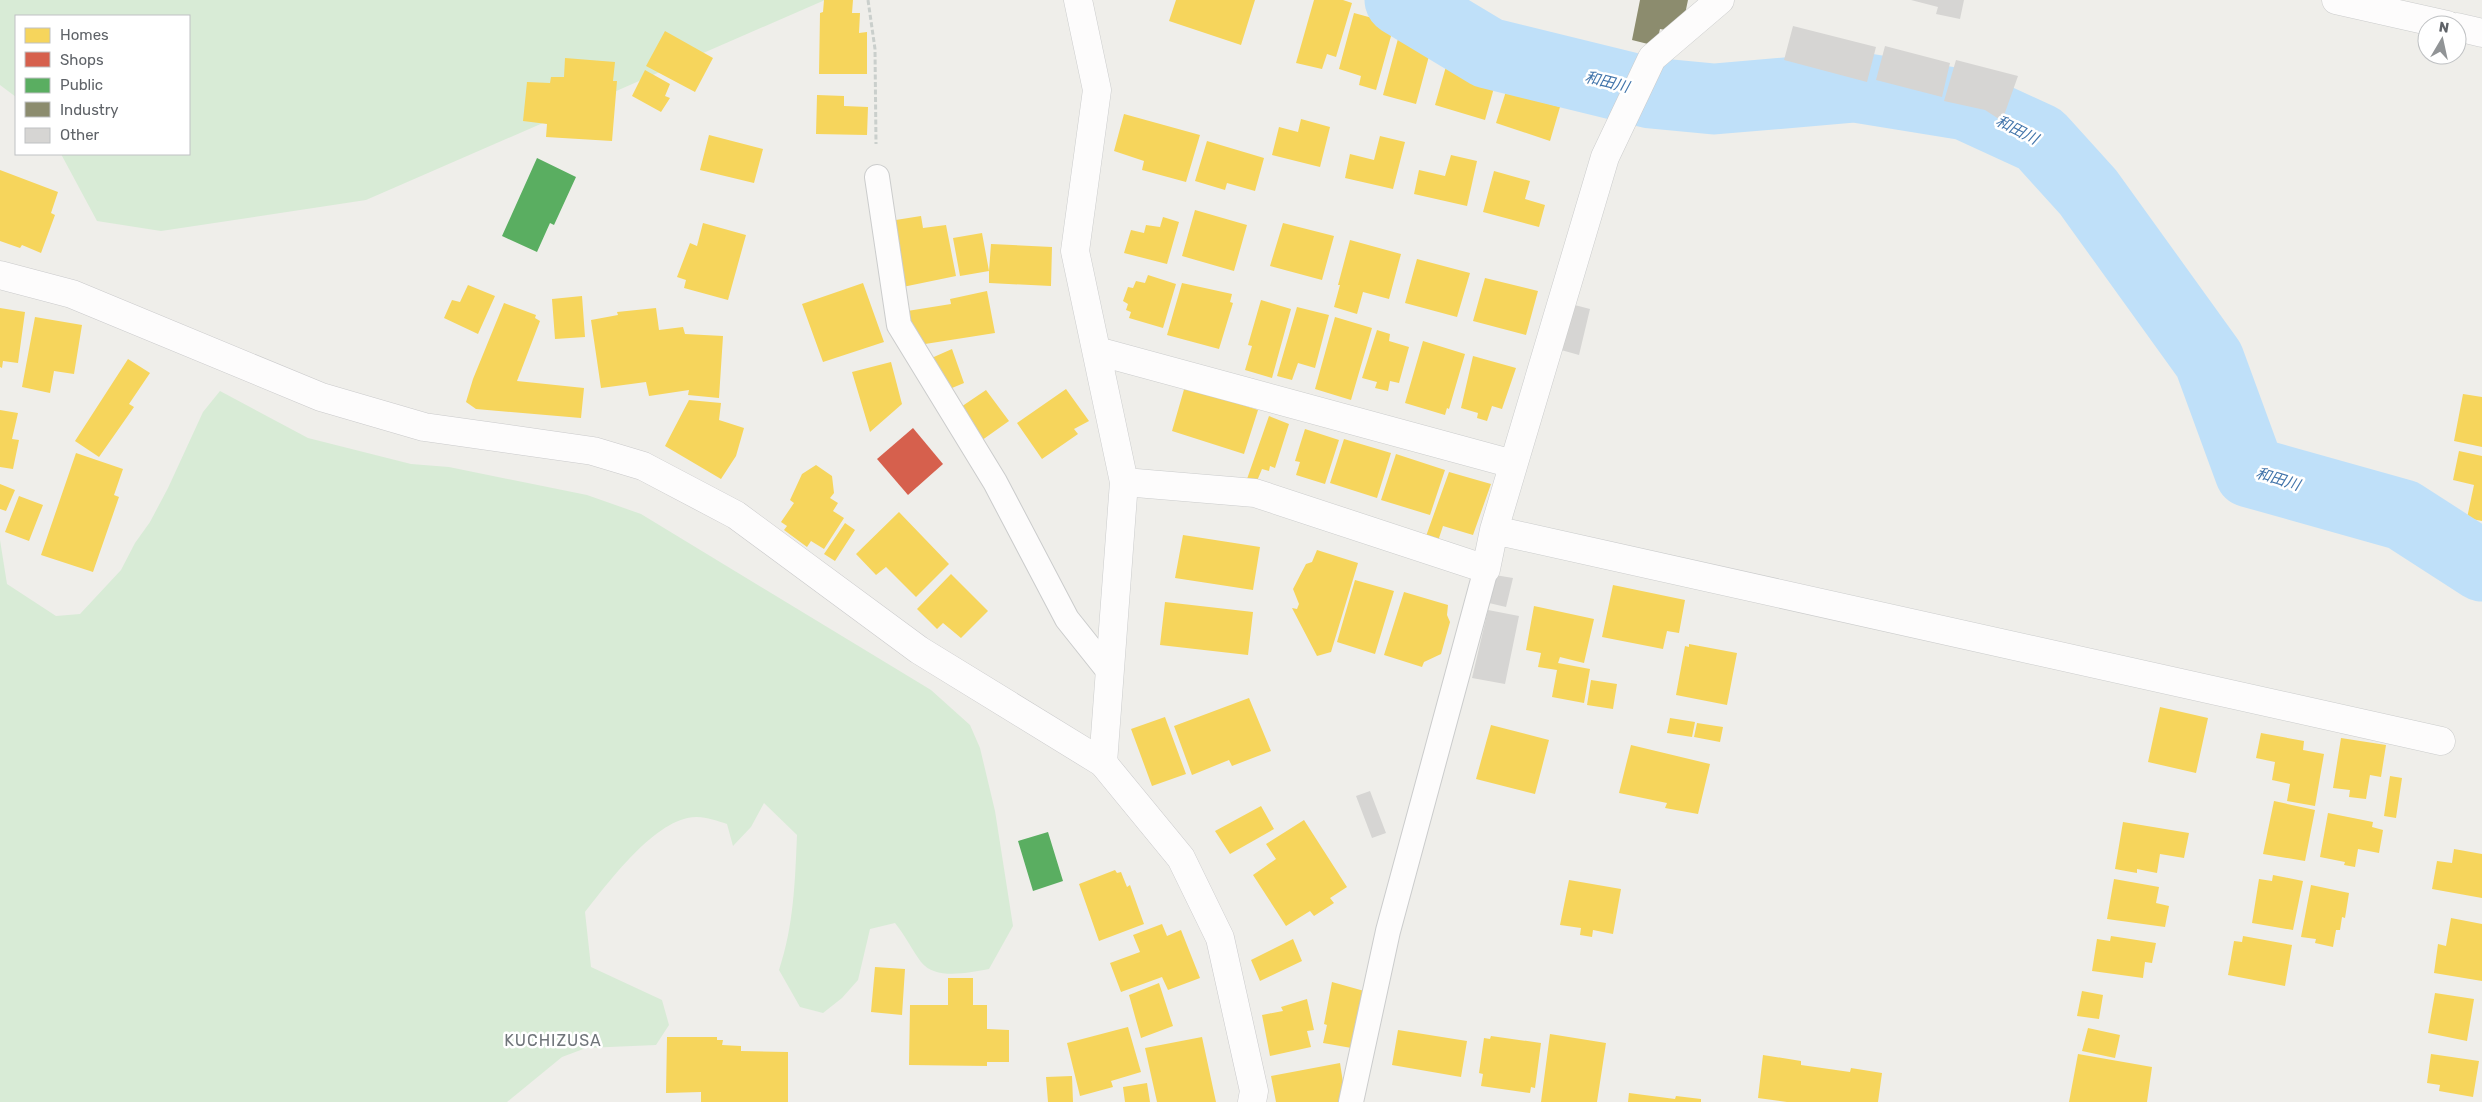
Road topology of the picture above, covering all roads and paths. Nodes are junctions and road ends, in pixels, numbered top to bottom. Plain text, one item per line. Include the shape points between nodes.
1 (868, 0) edge
2 (1078, 0) edge
3 (1720, 0) edge
4 (2336, 0) edge
5 (2417, 18) edge
6 (2467, 29) edge
7 (2482, 33) edge
8 (877, 177) joint
9 (0, 275) edge
10 (1097, 351) junction
11 (1513, 464) junction
12 (1124, 482) junction
13 (1494, 530) junction
14 (1486, 568) junction
15 (1110, 672) junction
16 (2441, 740) dead end
17 (1103, 763) junction
18 (1252, 1102) edge
19 (1350, 1102) edge

1 - 8 path via 875,49
2 - 10 street via 1097,90 1075,251
3 - 11 street via 1652,58 1605,157
4 - 5 street
6 - 7 street
8 - 15 lane via 899,326 995,482 1066,619
9 - 17 street via 72,294 321,397 424,427 593,450 643,466 736,516 919,650
10 - 11 street
10 - 12 street
11 - 13 street
12 - 14 street via 1254,493
12 - 15 street
13 - 14 street
13 - 16 street
14 - 19 lane via 1388,932
15 - 17 street
17 - 18 street via 1181,858 1220,938 1254,1091

